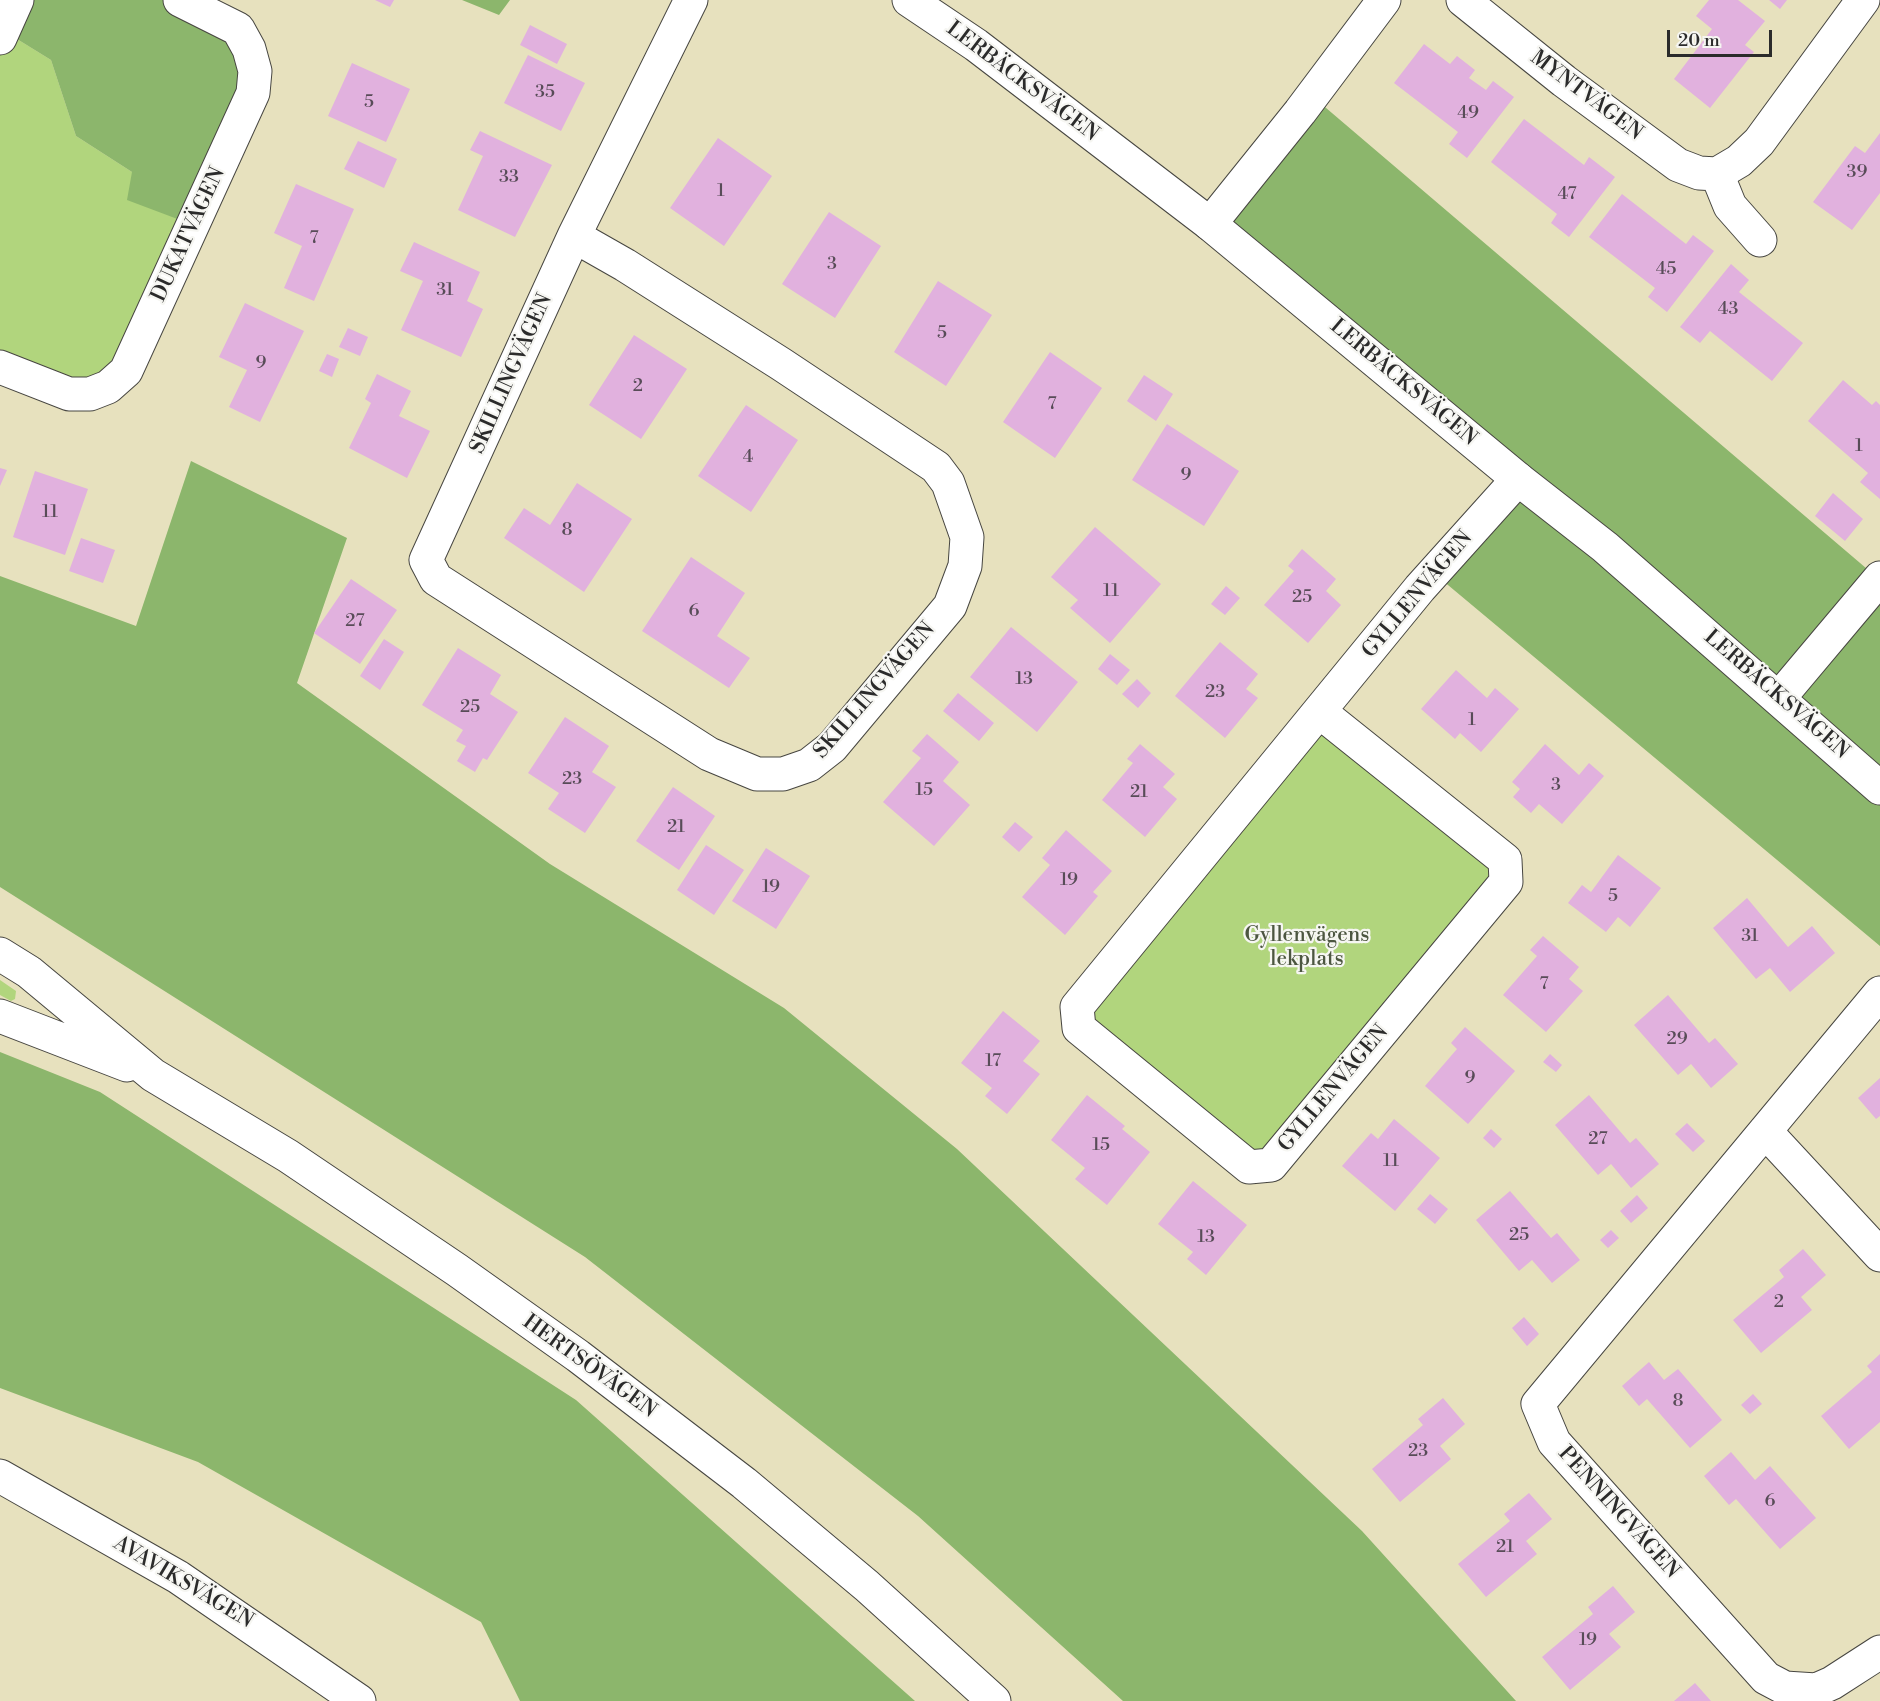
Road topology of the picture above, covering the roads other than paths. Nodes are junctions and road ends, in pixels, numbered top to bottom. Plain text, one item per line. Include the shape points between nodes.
1 (17, 0) edge
2 (180, 0) edge
3 (692, 0) edge
4 (909, 0) edge
5 (1383, 0) edge
6 (1464, 0) edge
7 (1863, 0) edge
8 (0, 38) edge
9 (1717, 174) junction
10 (1210, 224) junction
11 (574, 236) junction
12 (1760, 240) dead end
13 (0, 367) edge
14 (1518, 479) junction
15 (1880, 578) edge
16 (1779, 698) junction
17 (1320, 712) junction
18 (1880, 788) edge
19 (0, 954) edge
20 (1880, 993) edge
21 (0, 1016) edge
22 (153, 1075) junction
23 (1765, 1131) junction
24 (1880, 1255) edge
25 (0, 1476) edge
26 (1880, 1652) edge
27 (359, 1701) edge
28 (994, 1701) edge

1 - 8 street
2 - 13 street, DUKATVÄGEN via 238,29 255,71 253,93 126,371 108,387 90,394 69,394
3 - 11 street, SKILLINGVÄGEN
4 - 10 street, LERBÄCKSVÄGEN via 976,45
5 - 10 street
6 - 9 street, MYNTVÄGEN via 1564,81 1678,165 1699,173
7 - 9 street via 1759,142 1740,161
9 - 12 street via 1730,206
10 - 14 street, LERBÄCKSVÄGEN
11 - 11 street, SKILLINGVÄGEN via 426,560 436,579 709,754 757,774 783,774 809,765 832,747 950,606 965,566 967,537 948,483 936,467 781,364
14 - 16 street, LERBÄCKSVÄGEN via 1605,547
14 - 17 street, GYLLENVÄGEN via 1420,588
15 - 16 street
16 - 18 street, LERBÄCKSVÄGEN
17 - 17 street, GYLLENVÄGEN via 1077,1007 1079,1028 1249,1167 1271,1165 1506,882 1505,860
19 - 22 street, HERTSÖVÄGEN via 29,972
20 - 23 street, PENNINGVÄGEN
21 - 22 street, HERTSÖVÄGEN
22 - 28 street, HERTSÖVÄGEN via 288,1156 578,1356 744,1483 867,1586
23 - 24 street
23 - 26 street, PENNINGVÄGEN via 1538,1404 1554,1442 1766,1678 1785,1688 1816,1690
25 - 27 street, AVAVIKSVÄGEN via 178,1577

